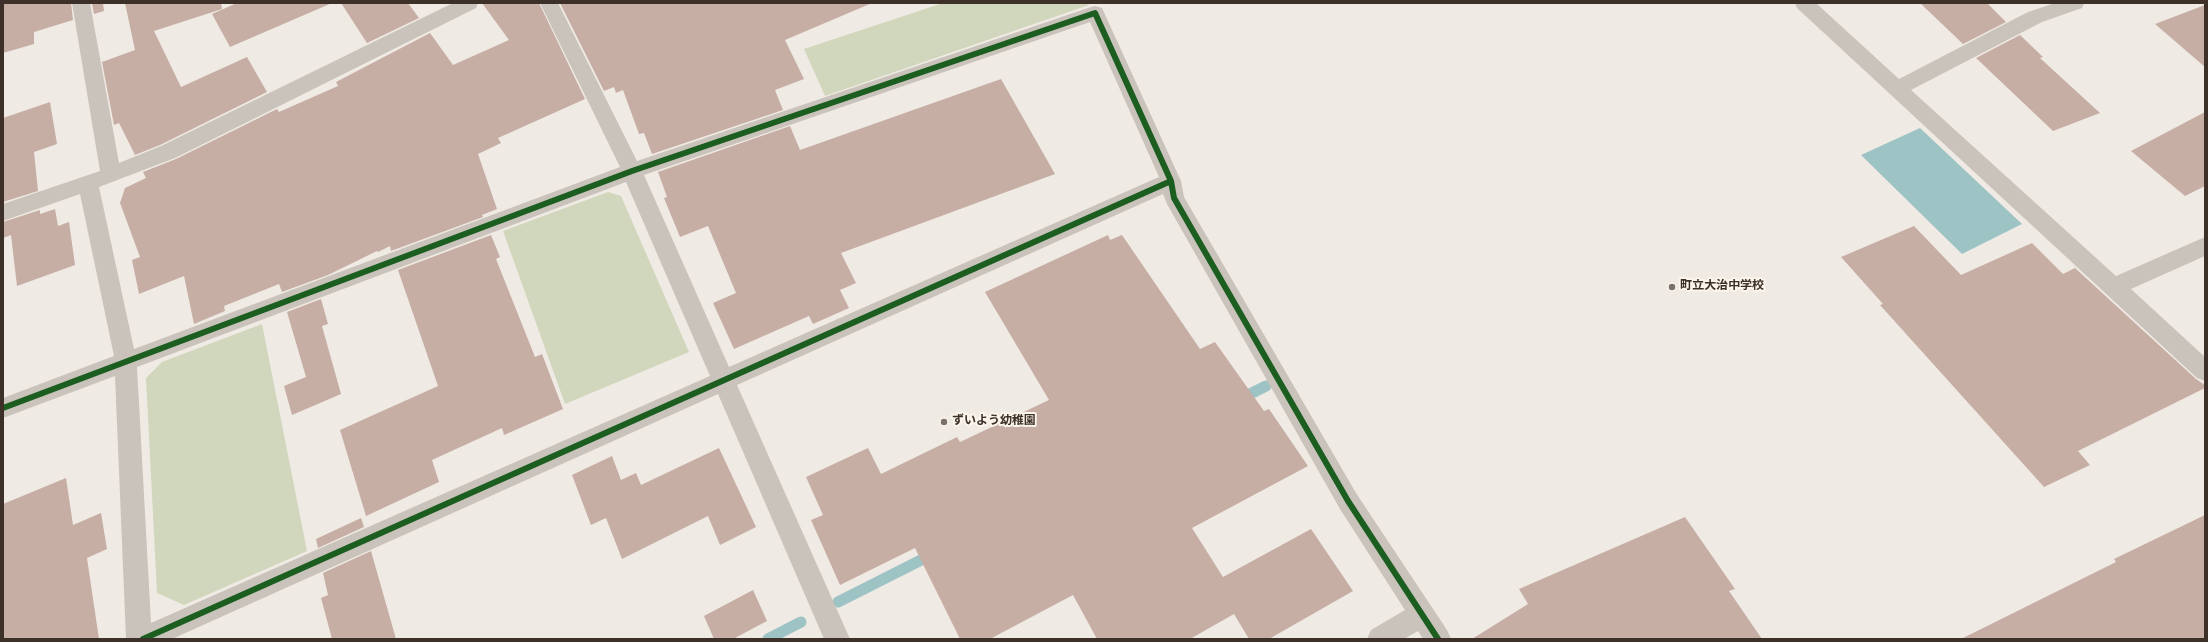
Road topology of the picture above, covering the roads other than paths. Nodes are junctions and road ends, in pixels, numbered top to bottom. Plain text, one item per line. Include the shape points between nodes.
1 (81, 3) edge
2 (469, 3) edge
3 (549, 3) edge
4 (1804, 3) edge
5 (2075, 3) edge
6 (1898, 88) junction
7 (632, 172) junction
8 (111, 175) junction
9 (1171, 181) junction
10 (88, 183) junction
11 (3, 212) edge
12 (2205, 246) edge
13 (2114, 287) junction
14 (126, 362) junction
15 (2205, 371) edge
16 (724, 381) junction
17 (3, 408) edge
18 (1421, 615) junction
19 (139, 639) edge
20 (143, 639) edge
21 (837, 639) edge
22 (1380, 639) edge
23 (1438, 639) edge

1 - 8 street
2 - 8 street via 182,146
3 - 7 street
4 - 6 street
5 - 6 street via 2035,17
6 - 13 street
7 - 9 street via 1095,13
7 - 14 street
7 - 16 street
8 - 10 street
9 - 16 street
9 - 18 street via 1174,198 1333,475
10 - 11 street
10 - 14 street
12 - 13 street
13 - 15 street
14 - 17 street
14 - 19 street
16 - 20 street
16 - 21 street
18 - 22 street
18 - 23 street

